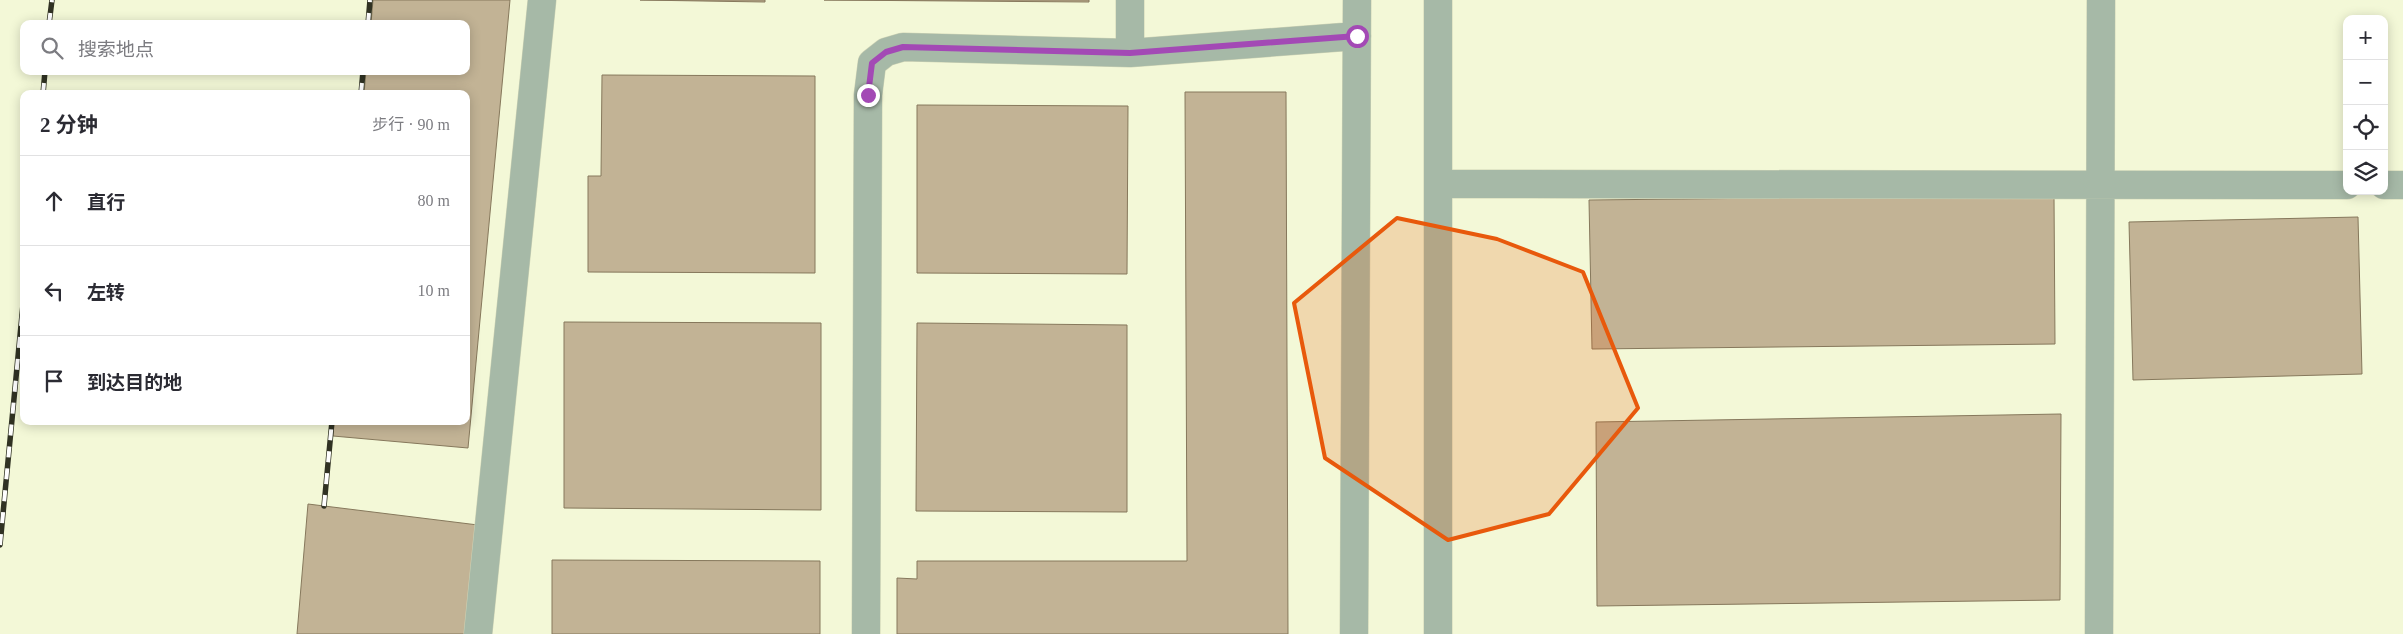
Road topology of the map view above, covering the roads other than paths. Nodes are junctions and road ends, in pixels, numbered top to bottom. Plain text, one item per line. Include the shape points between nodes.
1 (542, 0) edge
2 (1130, 0) edge
3 (1357, 0) edge
4 (1438, 0) edge
5 (2101, 0) edge
6 (1357, 36) junction
7 (1130, 53) junction
8 (1439, 184) junction
9 (2100, 184) junction
10 (2343, 185) edge
11 (2388, 185) edge
12 (2403, 185) edge
13 (478, 634) edge
14 (866, 634) edge
15 (1354, 634) edge
16 (1438, 634) edge
17 (2099, 634) edge

1 - 13 street
2 - 7 street
3 - 6 street
4 - 8 street
5 - 9 street
6 - 7 street
6 - 15 street
7 - 14 street via 903,47 886,52 872,63 868,105
8 - 9 street
8 - 16 street
9 - 10 street
9 - 17 street
11 - 12 street

